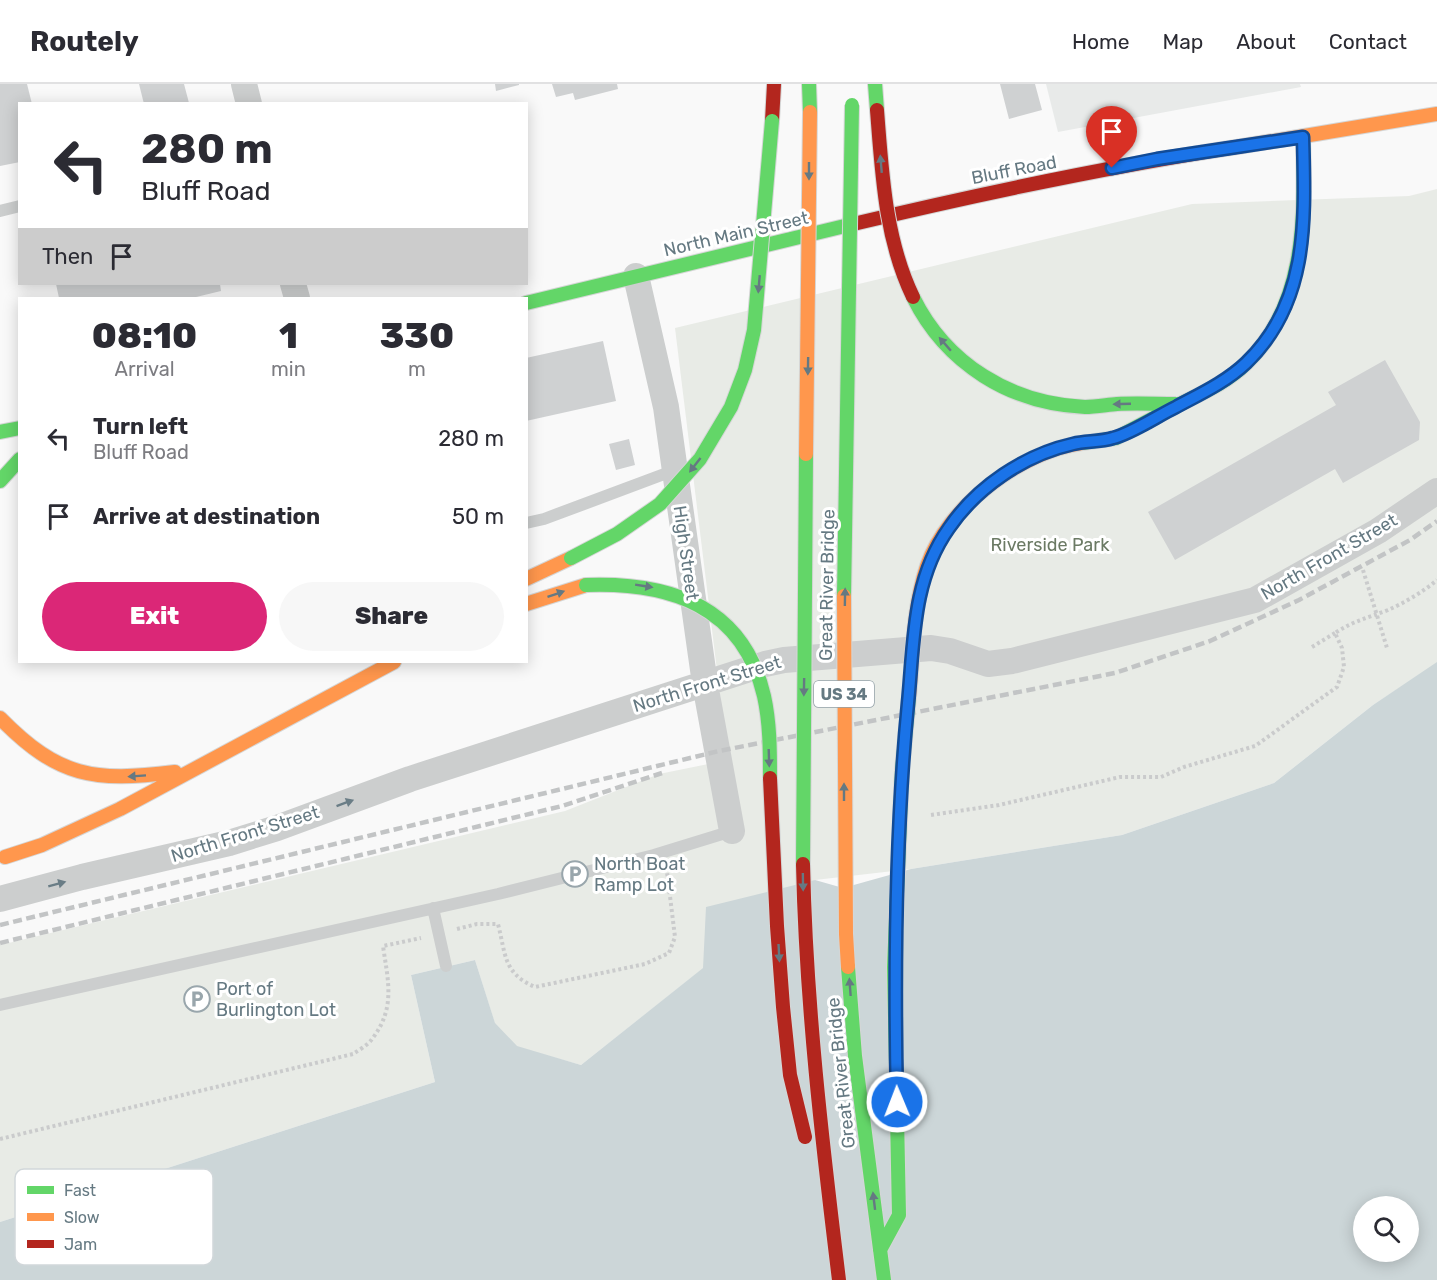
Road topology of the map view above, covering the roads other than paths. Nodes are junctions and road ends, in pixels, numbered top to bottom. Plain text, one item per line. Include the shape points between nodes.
1 (244, 84) edge
2 (774, 84) edge
3 (809, 84) edge
4 (875, 84) edge
5 (852, 100) dead end
6 (248, 102) edge
7 (1437, 114) edge
8 (1303, 137) junction
9 (953, 200) joint
10 (18, 206) edge
11 (0, 211) edge
12 (636, 276) junction
13 (528, 303) edge
14 (1180, 404) junction
15 (18, 428) edge
16 (0, 432) edge
17 (18, 461) edge
18 (675, 470) junction
19 (0, 481) edge
20 (1437, 491) edge
21 (528, 523) edge
22 (528, 578) edge
23 (528, 603) edge
24 (392, 663) edge
25 (705, 684) junction
26 (0, 718) edge
27 (195, 769) junction
28 (732, 831) joint
29 (2, 855) edge
30 (0, 899) edge
31 (433, 908) junction
32 (446, 966) dead end
33 (0, 1005) edge
34 (880, 1250) junction
35 (836, 1255) junction
36 (839, 1280) edge
37 (884, 1280) edge

1 - 6 street
2 -> 22 main road, bridge via 755,326 746,369 727,415 702,457 660,504 603,542
3 -> 35 main road, Great River Bridge / US 34, bridge via 804,911 817,1096
14 -> 4 main road, bridge via 1051,404 983,378 952,352 928,325 909,292 895,250 885,206
34 -> 5 main road, Great River Bridge / US 34, bridge via 855,1056 846,934 844,626
7 - 8 main road, Bluff Road
8 - 9 main road, Bluff Road via 1157,159
8 - 14 main road via 1303,238 1290,294 1271,332 1246,363 1214,387
9 - 12 main road, North Main Street
10 - 11 lane
12 - 13 main road, North Main Street
12 - 18 street, High Street via 666,407
14 - 34 main road, bridge via 1116,438 1073,444 1015,467 968,504 948,528 928,564 917,605 902,770 894,967 899,1215
15 - 16 main road
17 - 19 main road
18 - 21 lane
18 - 25 street, High Street
20 - 25 street, North Front Street via 1378,531 1255,600 1012,661 988,664 931,648 784,660
23 -> 35 main road, bridge via 585,585 655,587 704,607 738,638 751,658 768,725 781,997 792,1087
24 - 27 main road
25 - 28 street, High Street
30 -> 25 street, North Front Street via 229,843 410,779
27 -> 26 main road via 134,778 88,775 40,755
27 - 29 main road via 77,830
28 - 31 lane via 654,855
31 - 32 lane
31 - 33 lane
34 - 37 main road, Great River Bridge / US 34, bridge
35 - 36 main road, Great River Bridge / US 34, bridge

